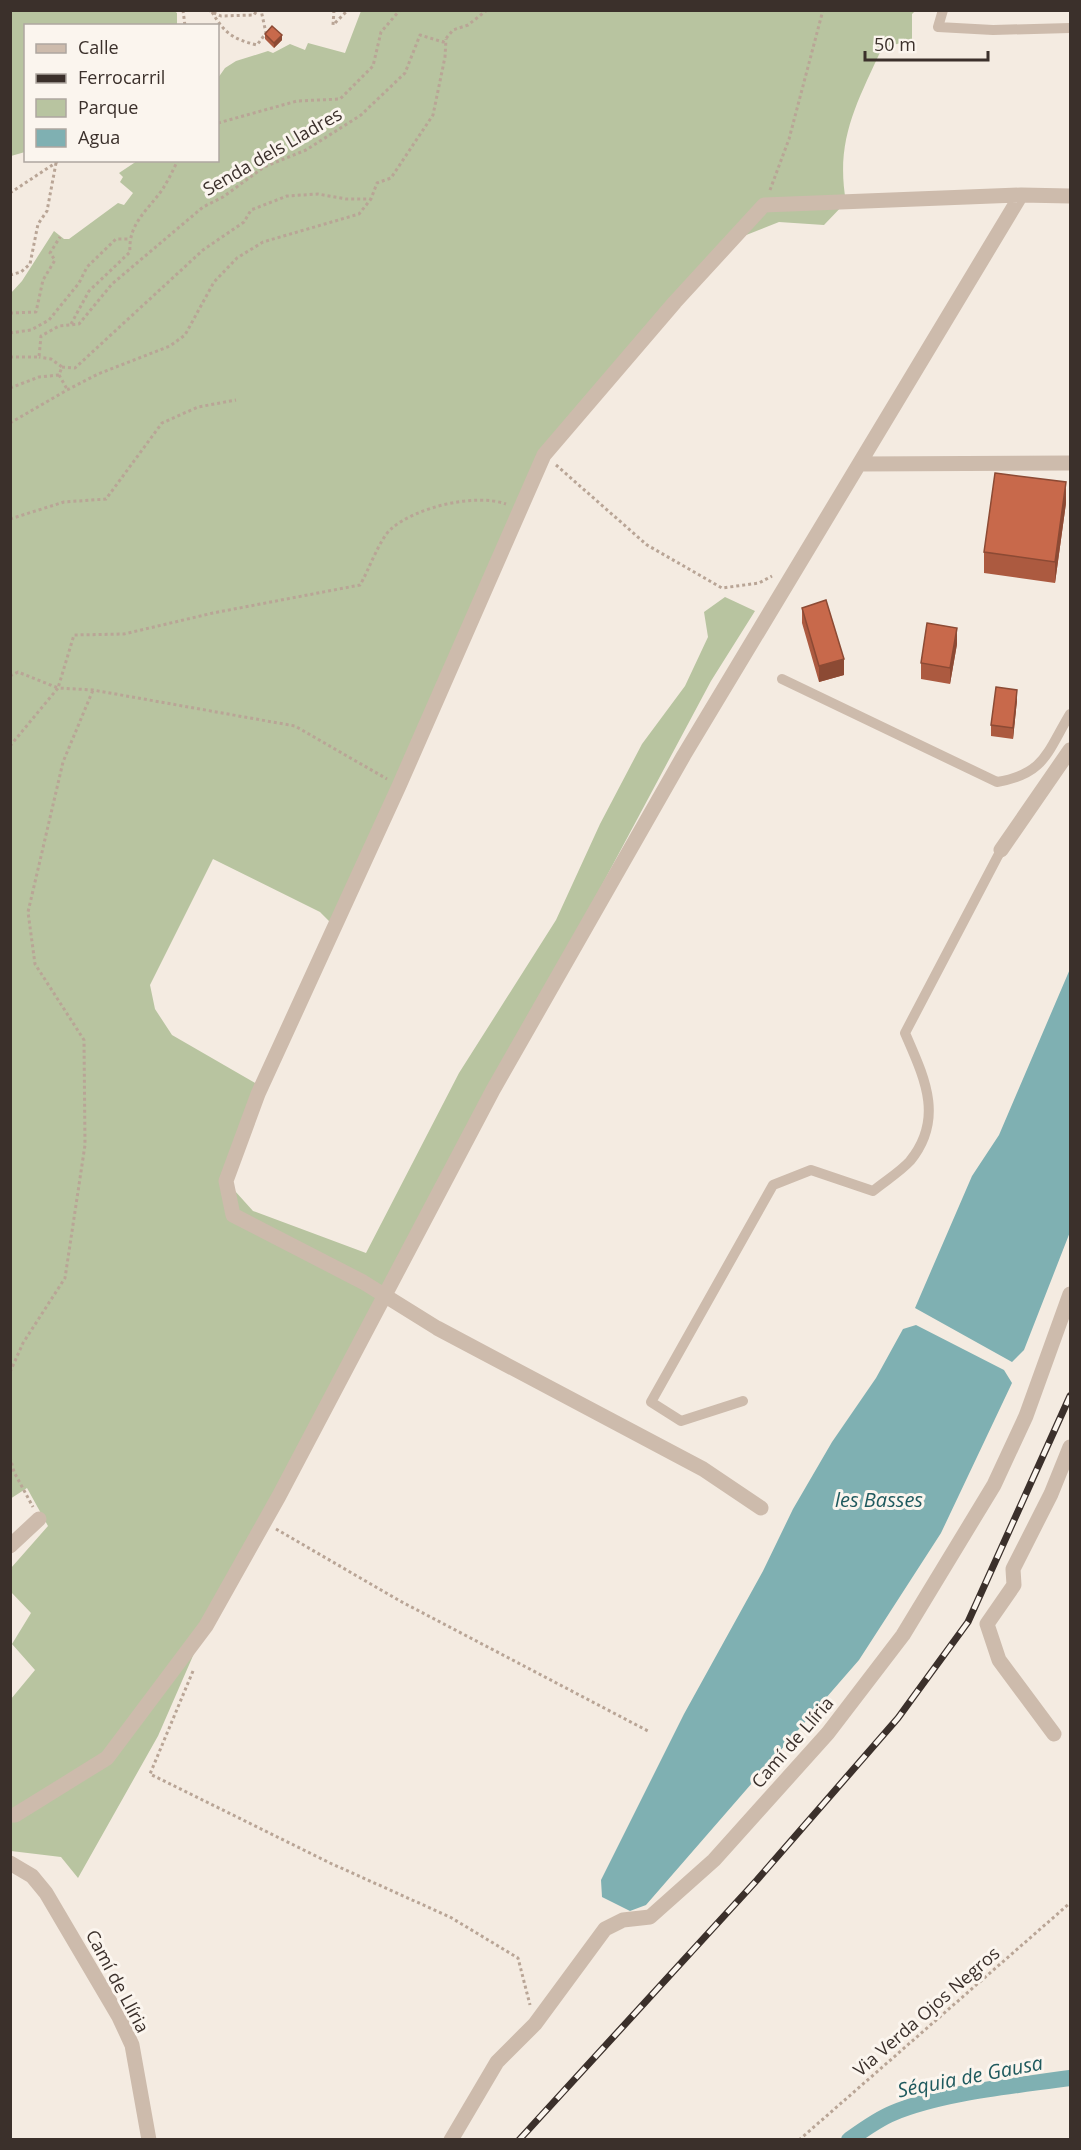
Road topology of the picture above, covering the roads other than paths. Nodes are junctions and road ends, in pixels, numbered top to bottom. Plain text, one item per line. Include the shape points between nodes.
1 (943, 10) edge
2 (1071, 28) edge
3 (1021, 195) junction
4 (1071, 196) edge
5 (861, 464) junction
6 (1071, 464) edge
7 (782, 679) dead end
8 (1071, 714) edge
9 (1071, 750) edge
10 (1000, 850) joint
11 (1071, 1294) edge
12 (383, 1295) junction
13 (743, 1401) dead end
14 (1071, 1447) edge
15 (761, 1508) dead end
16 (39, 1519) road end
17 (10, 1546) edge
18 (1054, 1734) dead end
19 (10, 1815) edge
20 (10, 1863) edge
21 (149, 2139) edge
22 (451, 2139) edge

1 - 2 lane via 938,27
3 - 4 street
3 - 5 street
3 - 12 street via 764,206 675,302 544,455 258,1094 226,1181 233,1215
5 - 6 street
5 - 12 street via 684,755 493,1090
7 - 8 lane via 997,782 1016,779 1038,767
9 - 10 street
10 - 13 lane via 905,1033 931,1102 924,1138 909,1161 873,1191 811,1170 772,1185 651,1402 681,1421
11 - 22 street, Camí de Llíria via 1026,1416 994,1485 903,1635 828,1733 714,1860 650,1917 623,1920 605,1929 535,2024 497,2062
12 - 15 street via 436,1328 703,1468
12 - 19 street via 206,1626 107,1758
14 - 18 street via 1013,1569 1014,1585 987,1624 999,1660
16 - 17 street
20 - 21 street, Camí de Llíria via 32,1876 46,1893 119,2017 132,2045

